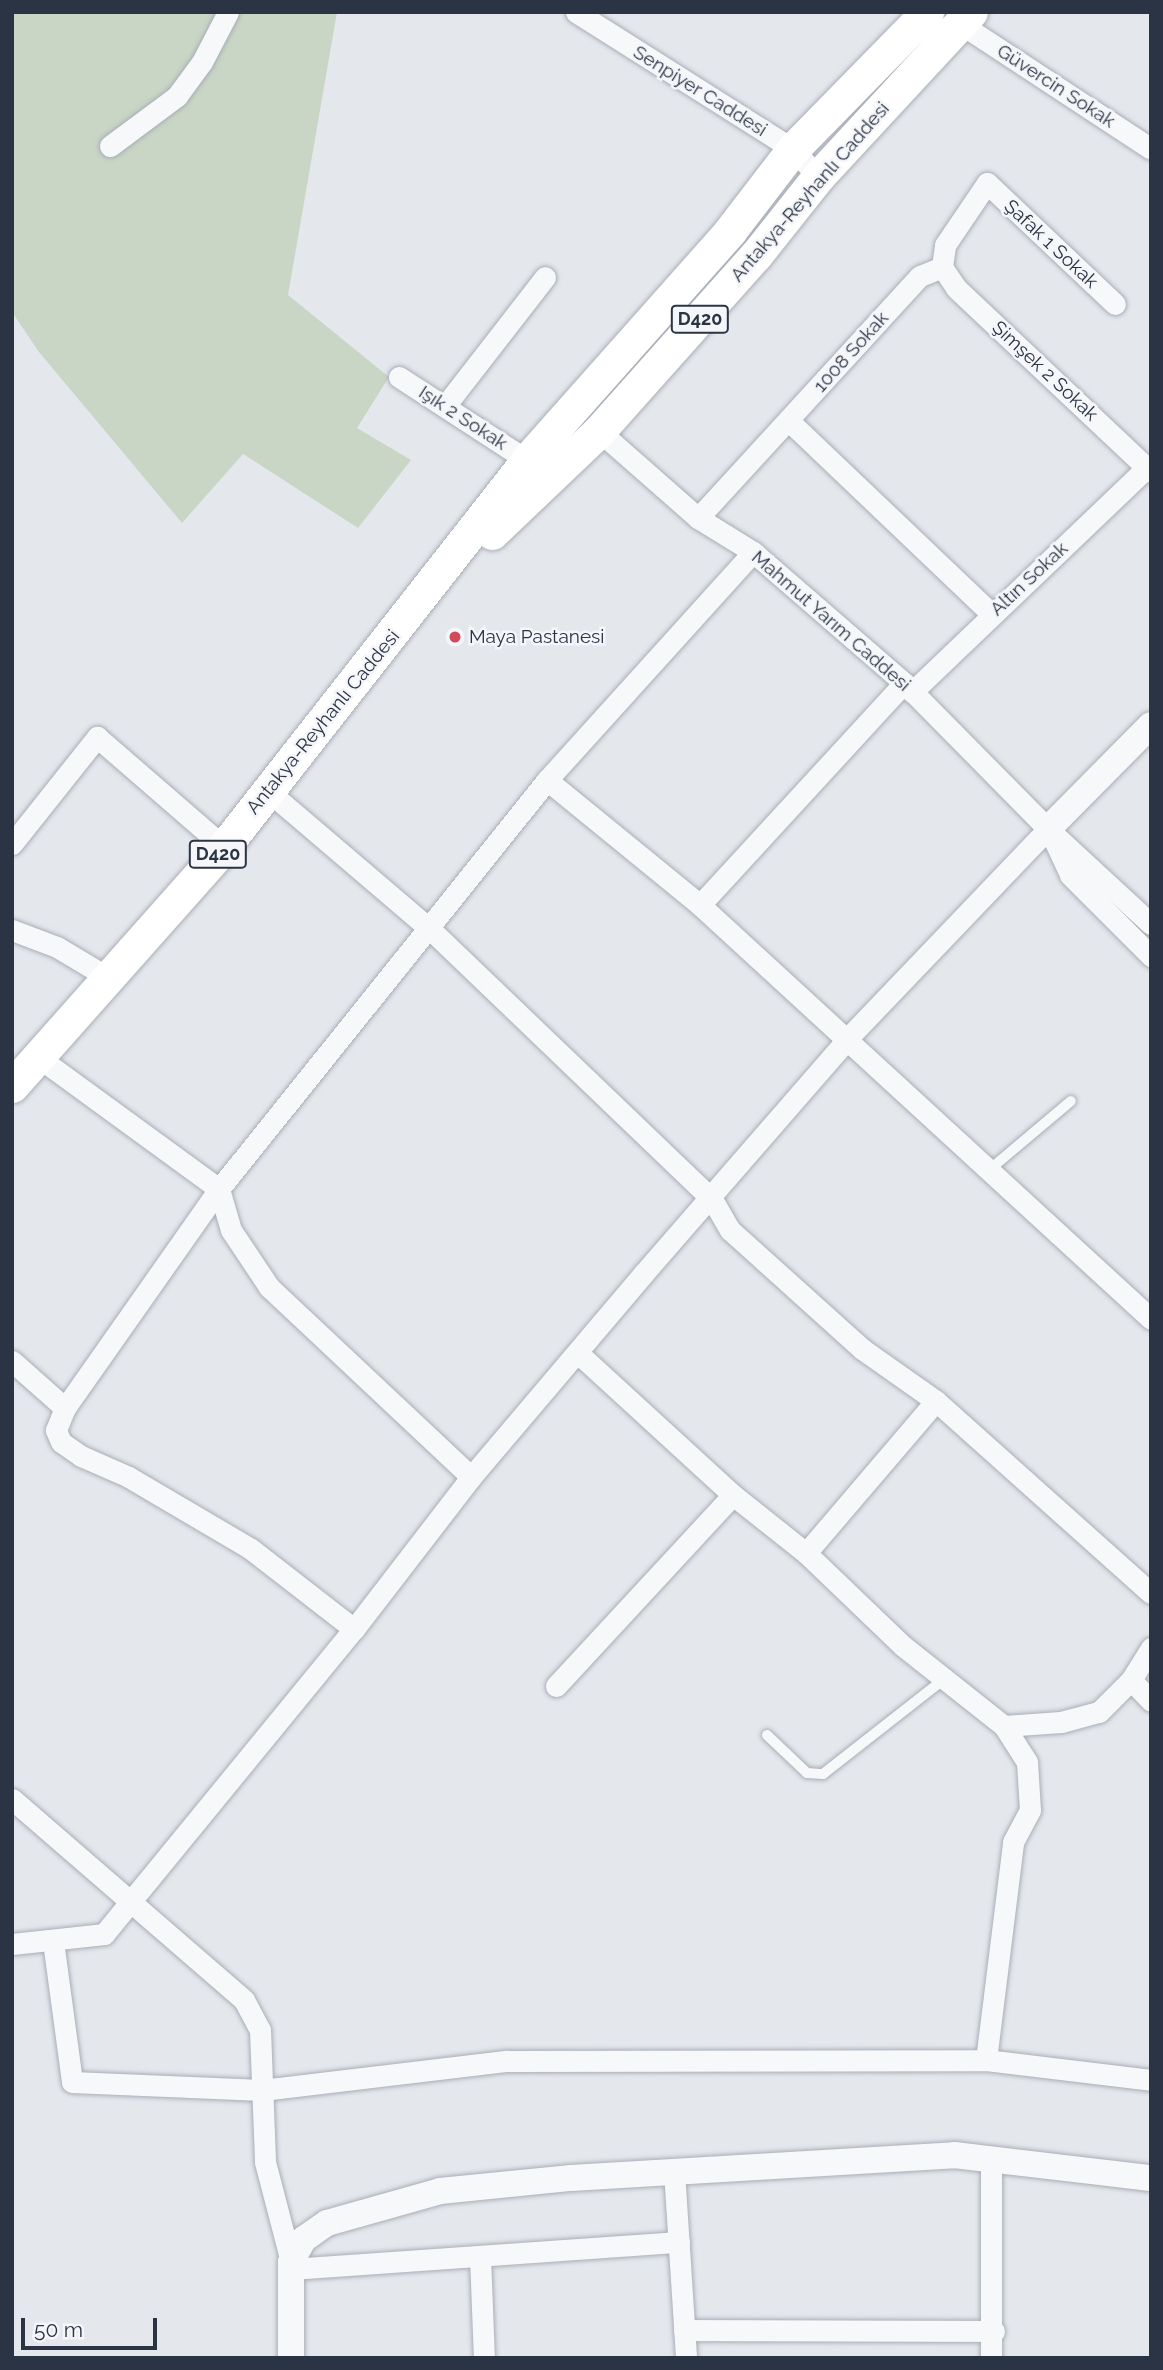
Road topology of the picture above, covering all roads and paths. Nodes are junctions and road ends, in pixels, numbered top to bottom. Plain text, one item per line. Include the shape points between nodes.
1 (228, 12) edge
2 (576, 12) edge
3 (927, 12) edge
4 (966, 18) edge
5 (110, 146) dead end
6 (793, 149) junction
7 (1151, 149) edge
8 (818, 177) junction
9 (942, 267) junction
10 (545, 277) dead end
11 (1115, 304) dead end
12 (399, 377) dead end
13 (445, 406) junction
14 (789, 421) junction
15 (599, 431) junction
16 (527, 460) junction
17 (1149, 470) edge
18 (698, 518) junction
19 (753, 552) junction
20 (412, 610) junction
21 (992, 614) junction
22 (908, 687) junction
23 (1151, 725) edge
24 (547, 780) junction
25 (267, 790) junction
26 (1048, 829) junction
27 (12, 844) edge
28 (224, 847) junction
29 (701, 905) junction
30 (1151, 924) edge
31 (430, 929) junction
32 (12, 930) edge
33 (1151, 956) edge
34 (107, 977) junction
35 (848, 1038) junction
36 (38, 1057) junction
37 (12, 1086) edge
38 (1071, 1101) dead end
39 (989, 1170) junction
40 (219, 1189) junction
41 (712, 1199) junction
42 (1151, 1319) edge
43 (578, 1353) junction
44 (12, 1361) edge
45 (936, 1402) junction
46 (65, 1408) junction
47 (471, 1477) junction
48 (733, 1495) junction
49 (807, 1553) junction
50 (1151, 1593) edge
51 (354, 1629) junction
52 (1151, 1648) edge
53 (944, 1679) junction
54 (1131, 1680) junction
55 (556, 1686) dead end
56 (1151, 1701) edge
57 (1004, 1726) junction
58 (767, 1735) dead end
59 (12, 1799) edge
60 (133, 1900) junction
61 (53, 1941) junction
62 (12, 1944) edge
63 (986, 2060) junction
64 (1151, 2080) edge
65 (262, 2091) junction
66 (990, 2161) junction
67 (674, 2171) junction
68 (1151, 2178) edge
69 (679, 2242) junction
70 (480, 2256) junction
71 (291, 2266) junction
72 (684, 2330) junction
73 (994, 2331) junction
74 (291, 2358) edge
75 (484, 2358) edge
76 (686, 2358) edge
77 (991, 2358) edge

1 - 5 street via 202,62 177,96
2 - 6 street, Senpiyer Caddesi
3 - 6 main road, Antakya-Reyhanlı Caddesi / D420
4 - 7 street, Güvercin Sokak
4 - 8 main road, Antakya-Reyhanlı Caddesi / D420
6 - 8 street, Senpiyer Caddesi
6 - 16 main road, Antakya-Reyhanlı Caddesi / D420 via 730,231
8 - 15 main road, Antakya-Reyhanlı Caddesi / D420 via 756,255
9 - 11 street, Şafak 1 Sokak via 945,245 987,183
9 - 14 street, 1008 Sokak via 920,276
9 - 17 street, Şimşek 2 Sokak via 956,288
10 - 13 street
12 - 13 street, Işık 2 Sokak
13 - 16 street, Işık 2 Sokak
14 - 18 street, 1008 Sokak
14 - 21 street
15 - 18 street, Mahmut Yarım Caddesi
15 - 20 main road, Antakya-Reyhanlı Caddesi / D420
16 - 20 main road, Antakya-Reyhanlı Caddesi / D420
17 - 21 street, Altın Sokak
18 - 19 street, Mahmut Yarım Caddesi
19 - 22 street, Mahmut Yarım Caddesi
19 - 24 street
20 - 25 main road, Antakya-Reyhanlı Caddesi / D420
21 - 22 street, Altın Sokak
22 - 26 street, Mahmut Yarım Caddesi
22 - 29 street, Altın Sokak
23 - 26 street
24 - 29 street
24 - 31 street
25 - 28 main road, Antakya-Reyhanlı Caddesi / D420
25 - 31 street
26 - 30 street, Mahmut Yarım Caddesi
26 - 33 street, Mahmut Yarım Caddesi via 1070,875
26 - 35 street
27 - 28 street via 97,737
28 - 34 main road, Antakya-Reyhanlı Caddesi / D420
29 - 35 street
31 - 40 street
31 - 41 street
32 - 34 street via 57,947
34 - 36 main road, Antakya-Reyhanlı Caddesi / D420
35 - 39 street
35 - 41 street
36 - 37 main road, Antakya-Reyhanlı Caddesi / D420
36 - 40 street
38 - 39 lane
39 - 42 street
40 - 46 street
40 - 47 street via 231,1230 268,1287
41 - 43 street
41 - 45 street via 730,1230 852,1340
43 - 47 street
43 - 48 street
44 - 46 street
45 - 49 street
45 - 50 street
46 - 51 street via 56,1430 61,1442 251,1549
47 - 51 street
48 - 49 street
48 - 55 street
49 - 53 street
51 - 60 street
52 - 54 street
53 - 57 street
53 - 58 lane via 819,1776 807,1773
54 - 56 street
54 - 57 street via 1099,1712 1061,1722
57 - 63 street via 1027,1762 1030,1810 1013,1842
59 - 60 street
60 - 61 street via 104,1934
60 - 65 street via 244,2000 260,2030
61 - 62 street
61 - 65 street via 72,2082
63 - 64 street
63 - 65 street via 507,2061
65 - 71 street via 265,2162
66 - 67 street via 954,2155
66 - 68 street
66 - 73 street
67 - 69 street
67 - 71 street via 440,2191 327,2223 304,2239
69 - 70 street
69 - 72 street
70 - 71 street
70 - 75 street
71 - 74 street
72 - 73 street
72 - 76 street
73 - 77 street

